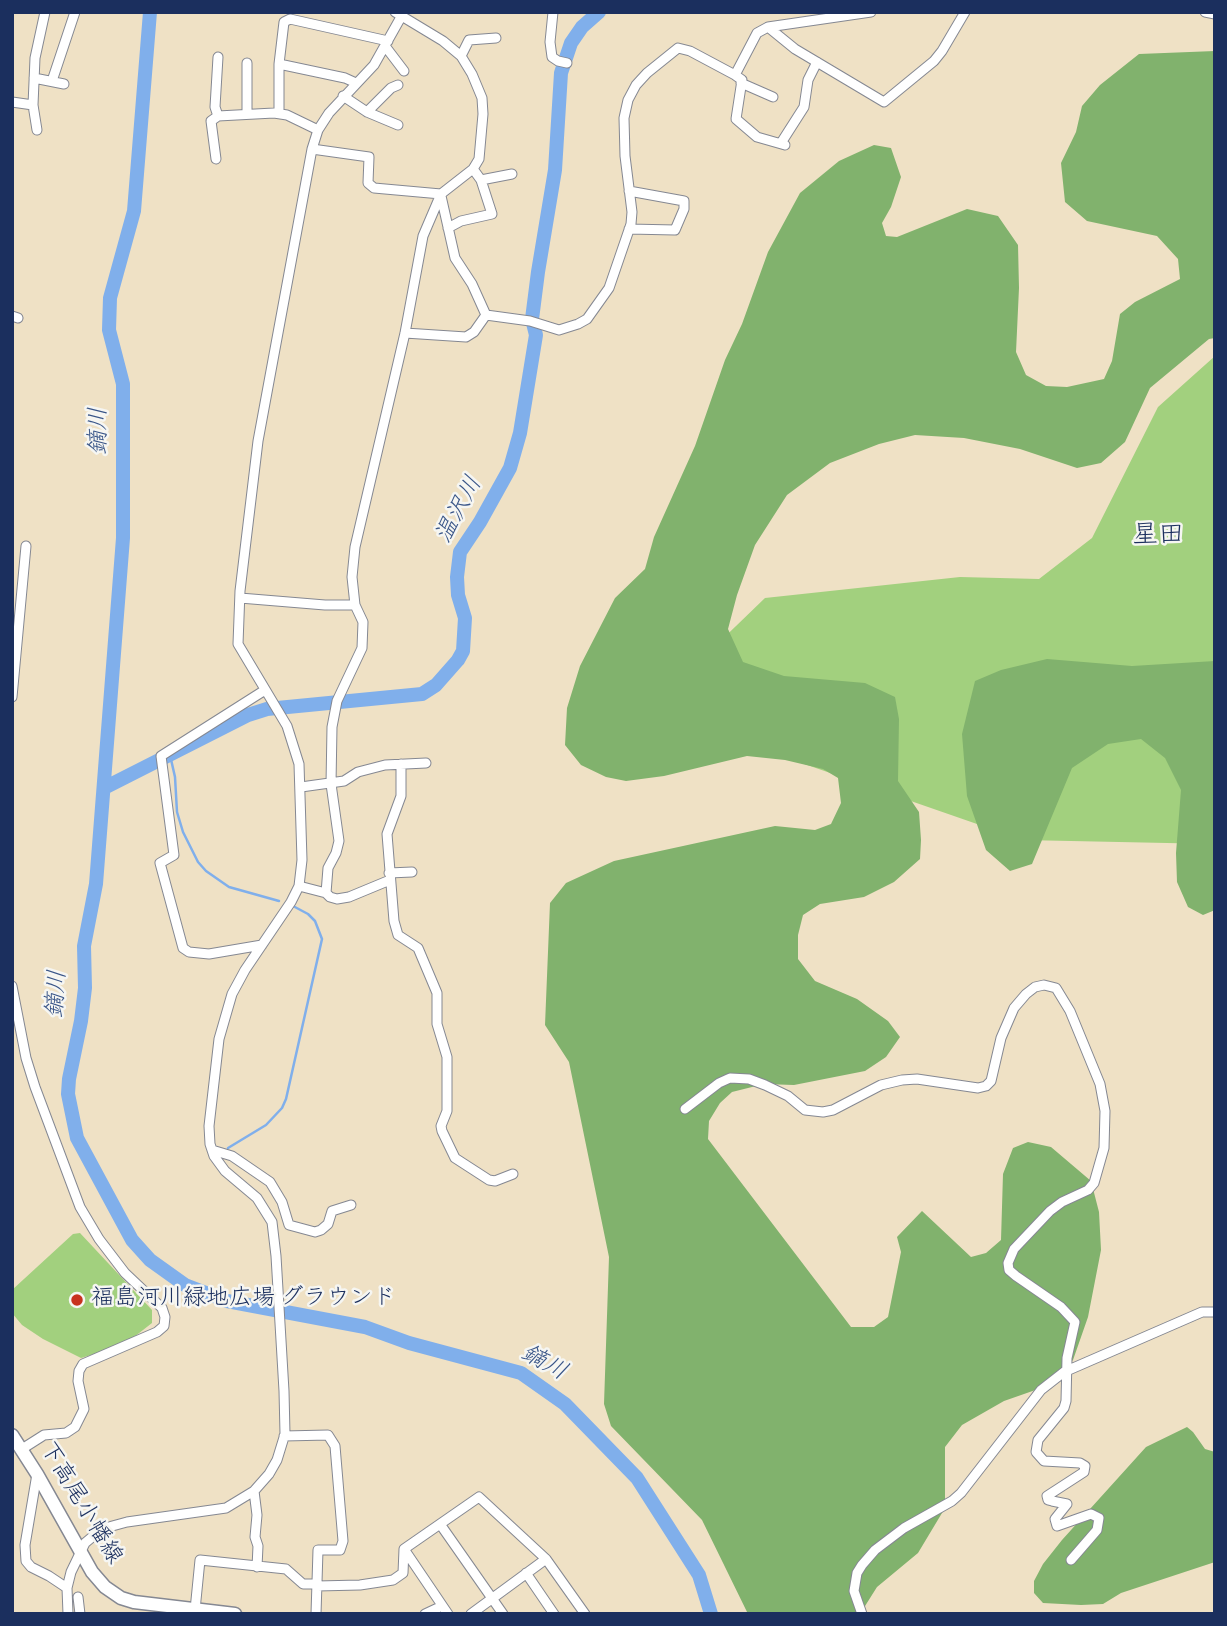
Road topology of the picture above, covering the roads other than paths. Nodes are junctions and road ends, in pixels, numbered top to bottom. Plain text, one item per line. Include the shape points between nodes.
1 (45, 12) edge
2 (75, 12) edge
3 (553, 12) edge
4 (871, 12) edge
5 (965, 12) edge
6 (1205, 12) edge
7 (1215, 14) edge
8 (398, 15) edge
9 (768, 26) junction
10 (496, 38) dead end
11 (386, 43) junction
12 (461, 56) junction
13 (218, 57) dead end
14 (563, 62) dead end
15 (817, 62) junction
16 (247, 63) dead end
17 (279, 64) junction
18 (404, 71) dead end
19 (34, 78) junction
20 (738, 79) junction
21 (52, 81) junction
22 (356, 83) junction
23 (64, 84) dead end
24 (398, 85) dead end
25 (343, 96) junction
26 (774, 97) dead end
27 (12, 102) edge
28 (33, 105) junction
29 (368, 112) junction
30 (279, 113) junction
31 (247, 114) junction
32 (218, 116) junction
33 (398, 125) dead end
34 (37, 130) dead end
35 (318, 130) junction
36 (312, 149) junction
37 (216, 159) dead end
38 (473, 169) junction
39 (512, 174) dead end
40 (481, 180) junction
41 (629, 191) junction
42 (441, 194) junction
43 (448, 228) junction
44 (629, 229) junction
45 (486, 315) junction
46 (405, 333) junction
47 (26, 546) dead end
48 (240, 598) junction
49 (355, 605) junction
50 (265, 690) junction
51 (12, 698) edge
52 (426, 763) dead end
53 (401, 764) junction
54 (331, 784) junction
55 (301, 788) junction
56 (412, 872) dead end
57 (390, 877) junction
58 (299, 886) junction
59 (326, 893) junction
60 (262, 945) junction
61 (12, 986) edge
62 (685, 1109) dead end
63 (212, 1150) junction
64 (513, 1174) dead end
65 (351, 1205) dead end
66 (1215, 1312) edge
67 (1068, 1371) junction
68 (12, 1435) edge
69 (284, 1436) junction
70 (22, 1449) junction
71 (37, 1474) junction
72 (254, 1491) junction
73 (440, 1524) junction
74 (404, 1549) junction
75 (81, 1553) junction
76 (546, 1559) junction
77 (1071, 1560) dead end
78 (257, 1567) junction
79 (526, 1573) junction
80 (317, 1585) junction
81 (67, 1588) junction
82 (78, 1597) dead end
83 (492, 1599) junction
84 (195, 1610) junction
85 (445, 1610) edge
86 (68, 1614) edge
87 (80, 1614) edge
88 (235, 1614) edge
89 (316, 1614) edge
90 (425, 1614) edge
91 (471, 1614) edge
92 (503, 1614) edge
93 (555, 1614) edge
94 (585, 1614) edge
95 (862, 1614) edge

1 - 19 street
2 - 21 street
3 - 14 street via 552,57
4 - 9 street
5 - 15 street via 934,61 884,102
6 - 7 street
8 - 11 street
8 - 12 street
9 - 15 street
9 - 20 street via 757,33
10 - 12 street via 469,40
11 - 17 street via 290,19 284,22
11 - 18 street
11 - 22 street via 374,65
12 - 38 street via 482,97 483,136
13 - 32 street
15 - 20 street via 808,80 804,107 783,144 758,137 736,119
16 - 31 street
17 - 22 street
17 - 30 street
19 - 21 street
19 - 28 street
20 - 26 street
20 - 41 street via 678,48 647,73 628,100 624,118
21 - 23 street
22 - 25 street
24 - 29 street
25 - 29 street
25 - 35 street
27 - 28 street
28 - 34 street
29 - 33 street
30 - 31 street
30 - 35 street
31 - 32 street
32 - 37 street via 211,121
35 - 36 street
36 - 42 street via 369,157 368,183 374,188
36 - 48 street via 258,441
38 - 40 street
38 - 42 street
39 - 40 street
40 - 43 street via 492,215
41 - 44 street
41 - 44 street via 684,201 674,230
42 - 43 street
42 - 46 street via 423,236
43 - 45 street via 455,258
44 - 45 street via 609,288 587,319 559,330
45 - 46 street via 466,337
46 - 49 street via 355,547
47 - 51 street
48 - 49 street
48 - 50 street via 238,644
49 - 54 street via 363,622 362,648 337,701
50 - 55 street via 287,726
50 - 60 street via 161,755 174,855 160,863 183,948 209,954
52 - 53 street
53 - 54 street via 358,772
53 - 57 street via 401,796 387,834
54 - 55 street
54 - 59 street via 339,841 328,868
55 - 58 street
56 - 57 street
57 - 59 street via 349,897 337,899
57 - 64 street via 398,935 418,948 438,993 437,1024 447,1069 442,1131 455,1158 488,1180
58 - 59 street
58 - 60 street
60 - 63 street via 232,994 219,1039 209,1126
61 - 70 street via 26,1058 80,1207 125,1273 166,1317 157,1332 83,1364 78,1381 84,1409 75,1427 66,1433 44,1435
62 - 67 street via 730,1078 749,1079 788,1096 805,1110 823,1112 902,1080 986,1086 1014,1008 1035,987 1056,988 1100,1084 1104,1148 1094,1183 1050,1211 1014,1249 1008,1263 1016,1276 1075,1322
63 - 65 street via 232,1156 270,1182 289,1225 315,1232 328,1224 332,1211
63 - 69 street via 225,1171 257,1198 274,1231
66 - 67 street via 1202,1312
67 - 77 street via 1064,1408 1038,1440 1036,1452 1044,1461 1085,1466 1084,1472 1047,1496 1067,1504 1055,1519 1057,1526 1091,1514 1100,1518 1097,1530
67 - 95 street via 1041,1390 961,1493 904,1528 862,1565 854,1591
68 - 70 main road, 下高尾小幡線
69 - 72 street via 270,1474
69 - 80 street via 328,1435 335,1446 344,1541 340,1550 318,1550
70 - 71 main road, 下高尾小幡線
71 - 75 main road, 下高尾小幡線
71 - 81 street via 26,1561
72 - 75 street via 211,1512 104,1528 85,1543
72 - 78 street
73 - 74 street
73 - 76 street via 479,1497
73 - 83 street
74 - 80 street via 403,1573 393,1580
74 - 85 street
75 - 81 street
75 - 84 main road, 下高尾小幡線 via 98,1580 121,1598
76 - 79 street
76 - 94 street
78 - 80 street via 286,1569 303,1584
78 - 84 street via 200,1560
79 - 83 street
79 - 93 street
80 - 89 street
81 - 86 street
82 - 87 street
83 - 91 street
83 - 92 street
84 - 88 main road, 下高尾小幡線
85 - 90 street

